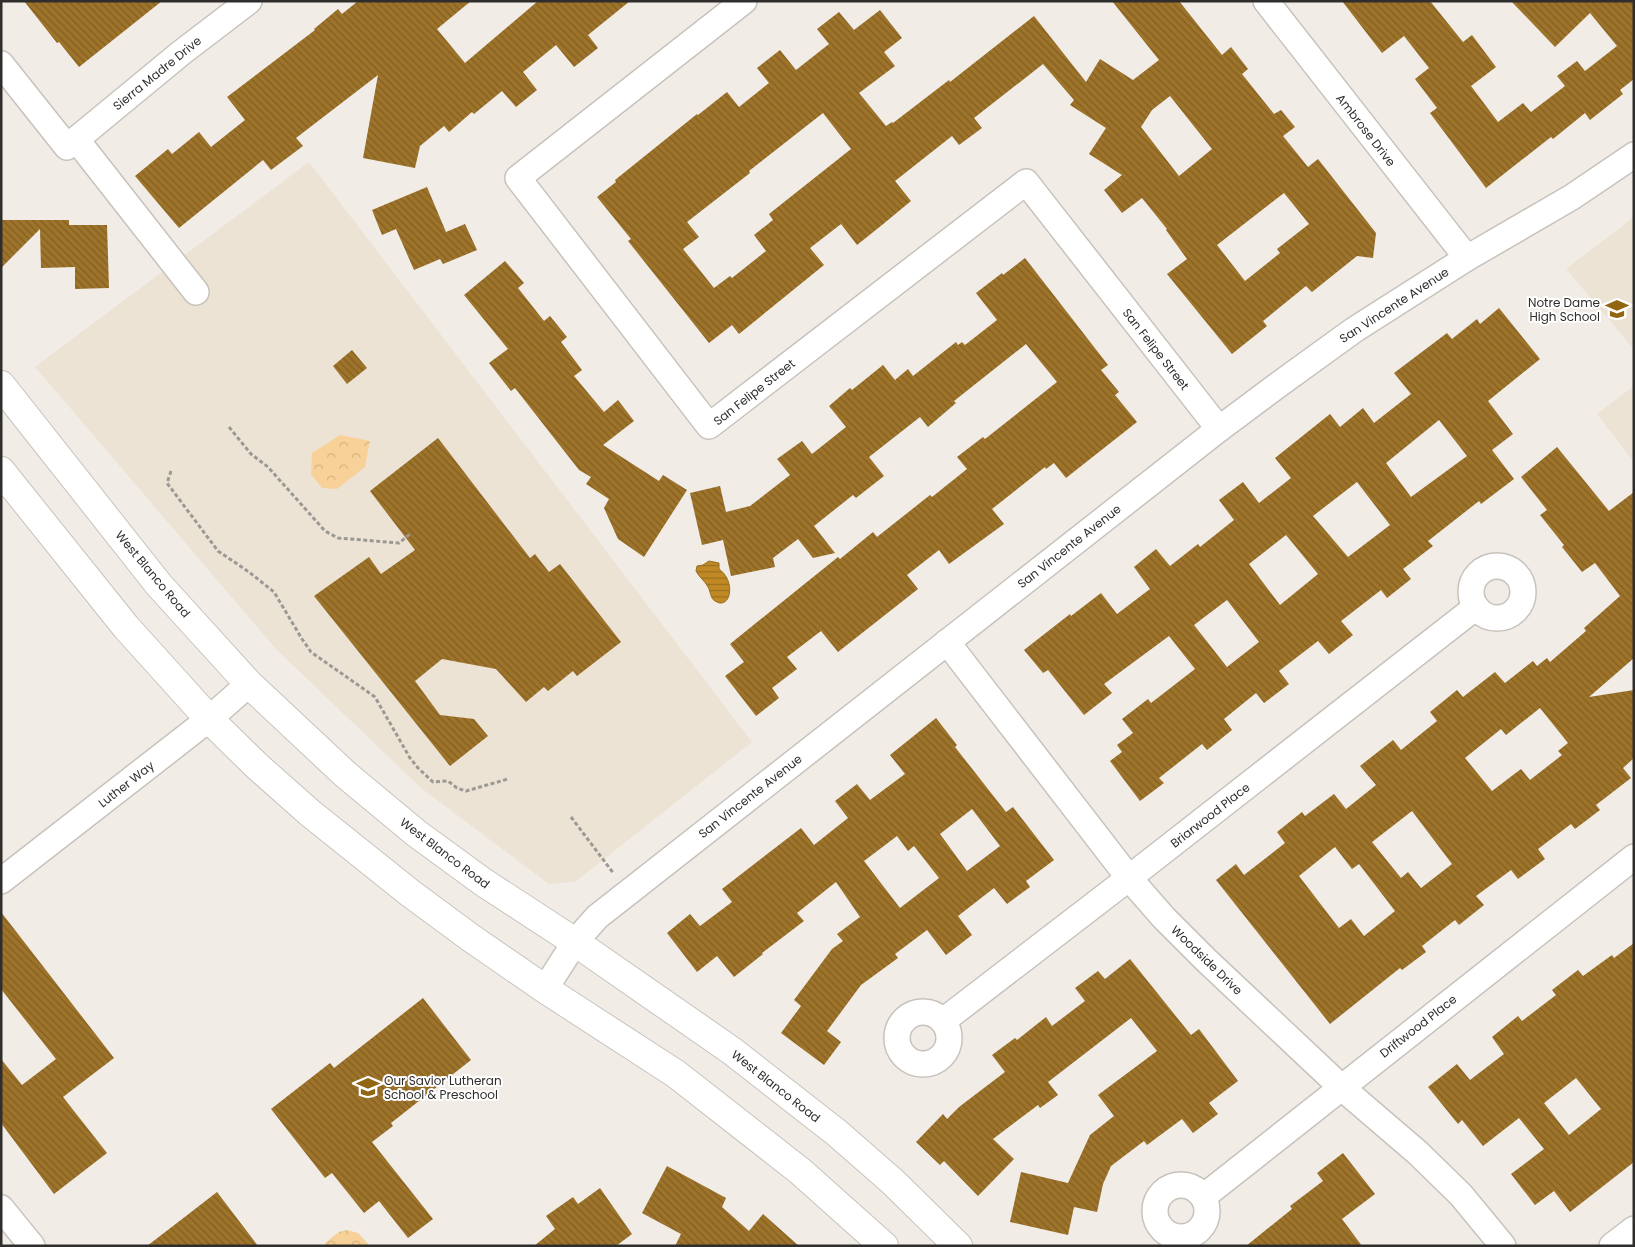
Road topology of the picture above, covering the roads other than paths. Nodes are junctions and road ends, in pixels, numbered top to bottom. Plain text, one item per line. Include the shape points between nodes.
1 (248, 1) edge
2 (744, 1) edge
3 (1266, 1) edge
4 (1, 64) edge
5 (71, 143) junction
6 (1634, 155) edge
7 (1467, 258) junction
8 (196, 292) dead end
9 (1, 385) edge
10 (1219, 429) junction
11 (1, 471) edge
12 (1476, 607) dead end
13 (947, 642) junction
14 (249, 684) junction
15 (209, 719) junction
16 (1634, 857) edge
17 (1130, 878) junction
18 (1, 881) edge
19 (575, 942) junction
20 (545, 989) junction
21 (943, 1021) dead end
22 (1341, 1086) junction
23 (1202, 1197) dead end
24 (1, 1208) edge
25 (1634, 1229) edge
26 (32, 1246) edge
27 (884, 1246) edge
28 (958, 1246) edge
29 (1504, 1246) edge
30 (1612, 1246) edge

1 - 5 street, Sierra Madre Drive
2 - 10 street, San Felipe Street via 518,178 709,426 1026,182
3 - 7 street, Ambrose Drive
4 - 5 street
5 - 8 street
6 - 7 street, San Vincente Avenue via 1572,197
7 - 10 street, San Vincente Avenue via 1354,330
9 - 14 main road, West Blanco Road via 159,585
10 - 13 street, San Vincente Avenue
11 - 15 main road via 126,627
12 - 17 street, Briarwood Place
13 - 17 street, Woodside Drive
13 - 19 street, San Vincente Avenue via 597,917
14 - 15 street, Luther Way
14 - 19 main road, West Blanco Road via 345,774 416,832 483,882
15 - 18 street, Luther Way
15 - 20 main road via 257,766 366,859
16 - 22 street, Driftwood Place
17 - 21 street, Briarwood Place
17 - 22 street, Woodside Drive via 1206,960
19 - 20 street, San Vincente Avenue
19 - 28 main road, West Blanco Road via 732,1052 837,1133
20 - 27 main road via 676,1074 800,1171
22 - 23 street, Driftwood Place
22 - 29 street, Woodside Drive via 1461,1195
24 - 26 street
25 - 30 street

